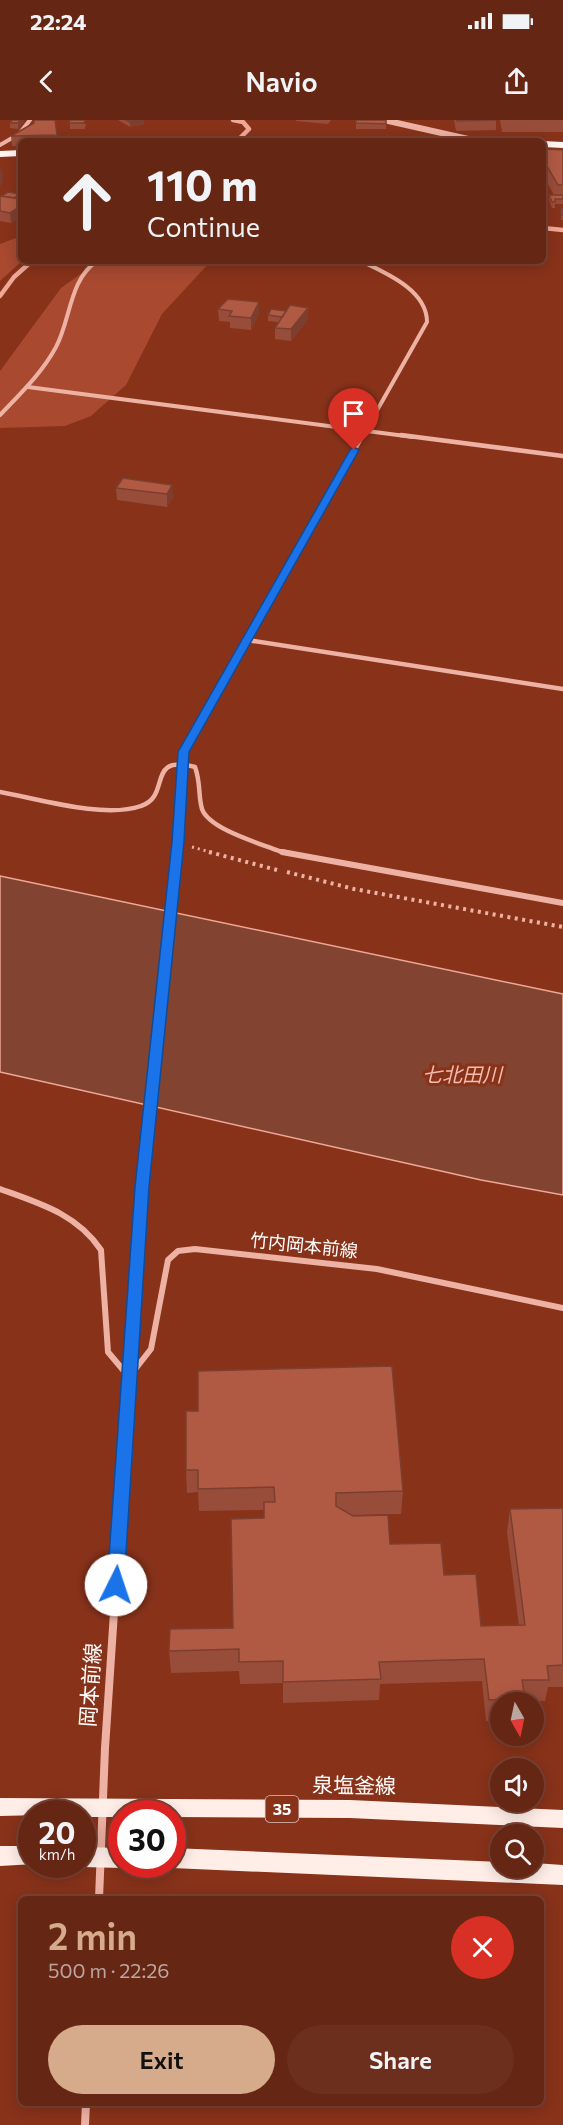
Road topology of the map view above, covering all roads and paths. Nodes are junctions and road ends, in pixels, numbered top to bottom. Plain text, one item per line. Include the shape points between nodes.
1 (30, 120) edge
2 (384, 120) edge
3 (464, 138) edge
4 (546, 144) edge
5 (0, 145) edge
6 (563, 145) edge
7 (546, 151) edge
8 (563, 151) edge
9 (18, 153) edge
10 (0, 154) edge
11 (0, 161) edge
12 (18, 161) edge
13 (93, 264) edge
14 (366, 264) edge
15 (28, 387) junction
16 (0, 415) edge
17 (365, 431) junction
18 (563, 456) edge
19 (247, 640) junction
20 (563, 689) edge
21 (182, 762) junction
22 (0, 792) edge
23 (178, 842) junction
24 (563, 903) edge
25 (563, 927) edge
26 (0, 1189) edge
27 (563, 1308) edge
28 (129, 1377) junction
29 (0, 1807) edge
30 (103, 1808) junction
31 (563, 1819) edge
32 (0, 1856) edge
33 (18, 1856) edge
34 (102, 1857) edge
35 (186, 1859) edge
36 (563, 1875) edge
37 (99, 1896) edge
38 (86, 2106) edge
39 (85, 2125) edge

1 - 5 street via 19,134
2 - 3 street
4 - 6 highway
7 - 8 highway
9 - 10 highway
11 - 12 highway
13 - 15 street via 76,282 71,308 55,348
14 - 17 street via 404,286 417,297 428,316
15 - 16 street
15 - 17 street
17 - 18 street
17 - 19 street
19 - 20 street
19 - 21 street, 岡本前線 via 183,752
21 - 22 street via 167,766 159,776 156,792 141,807 101,808
21 - 23 street, 岡本前線
21 - 24 street via 195,767 201,783 202,808 210,822 279,851
23 - 25 path via 354,889
23 - 28 street, 岡本前線 via 142,1187
26 - 28 street via 76,1219 94,1237 101,1250 108,1352
27 - 28 street, 竹内岡本前線 via 377,1269 195,1249 178,1251 168,1260 152,1350
28 - 30 street, 岡本前線
29 - 30 main road, 泉塩釜線 / 35
30 - 31 main road, 泉塩釜線 / 35 via 350,1809
30 - 34 street, 岡本前線
32 - 33 main road
34 - 37 street, 岡本前線
35 - 36 main road
38 - 39 street

